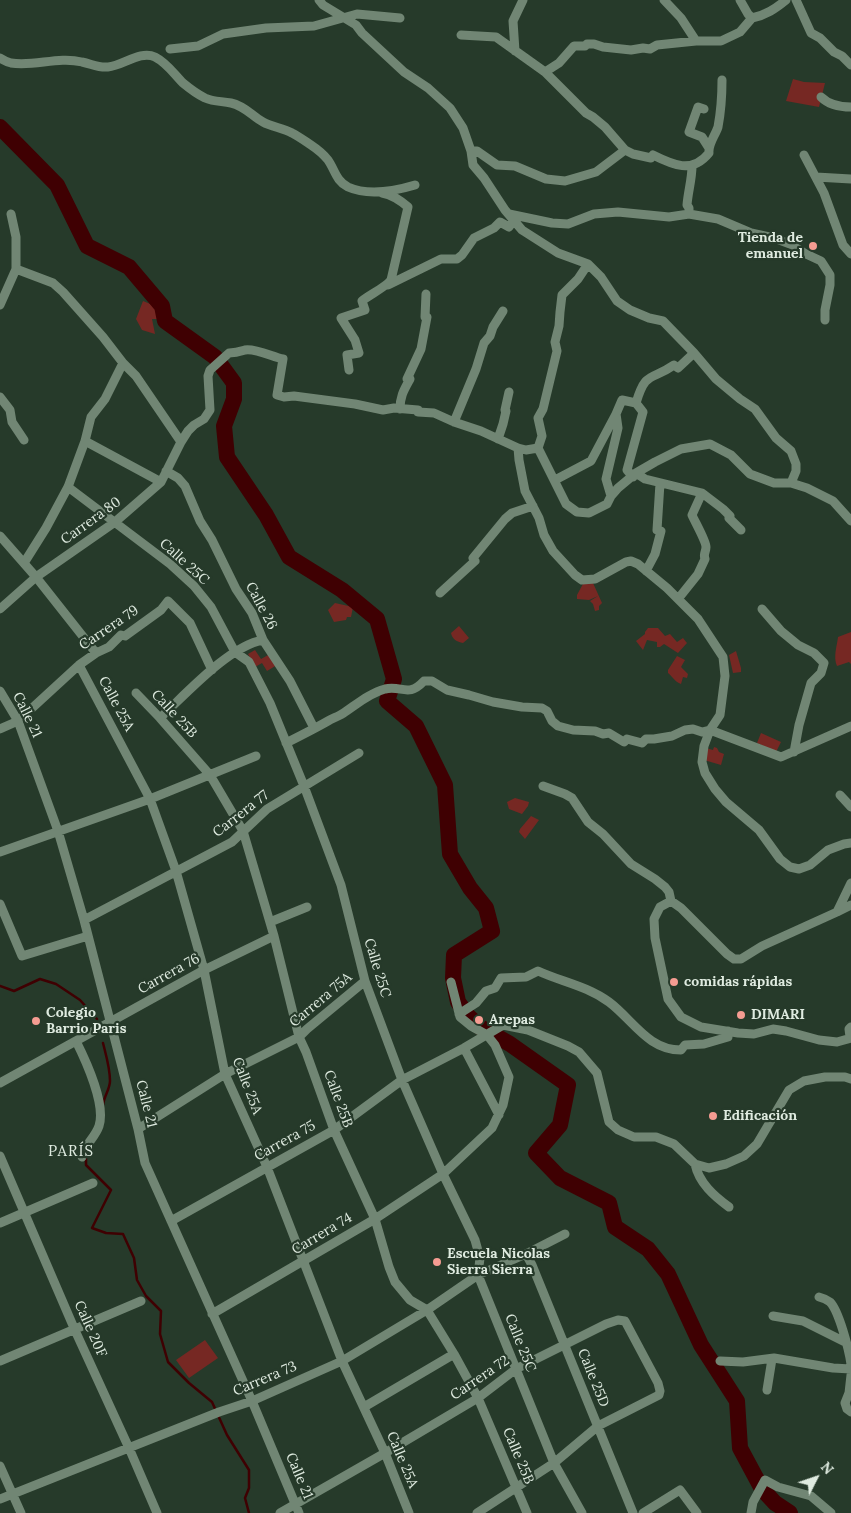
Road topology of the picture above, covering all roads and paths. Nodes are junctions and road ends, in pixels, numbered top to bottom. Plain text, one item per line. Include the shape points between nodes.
1 (319, 0) edge
2 (523, 0) edge
3 (664, 0) edge
4 (740, 0) edge
5 (786, 0) edge
6 (796, 0) edge
7 (344, 17) junction
8 (400, 18) dead end
9 (752, 18) junction
10 (461, 35) dead end
11 (696, 41) junction
12 (170, 49) dead end
13 (515, 51) junction
14 (0, 58) edge
15 (851, 65) edge
16 (545, 72) junction
17 (722, 80) dead end
18 (822, 97) dead end
19 (851, 106) edge
20 (704, 109) dead end
21 (708, 148) junction
22 (471, 150) junction
23 (625, 150) junction
24 (804, 155) dead end
25 (692, 166) junction
26 (816, 177) junction
27 (851, 179) edge
28 (415, 185) dead end
29 (375, 191) junction
30 (11, 214) dead end
31 (690, 214) junction
32 (512, 217) junction
33 (851, 254) edge
34 (588, 264) junction
35 (16, 269) junction
36 (388, 285) junction
37 (426, 294) dead end
38 (0, 305) edge
39 (503, 311) dead end
40 (825, 320) dead end
41 (694, 353) junction
42 (123, 363) junction
43 (349, 370) dead end
44 (509, 392) dead end
45 (0, 397) edge
46 (636, 403) junction
47 (400, 409) junction
48 (616, 414) junction
49 (454, 422) junction
50 (498, 439) junction
51 (24, 440) dead end
52 (85, 441) junction
53 (181, 442) junction
54 (518, 448) junction
55 (538, 448) junction
56 (166, 471) junction
57 (635, 475) junction
58 (555, 480) junction
59 (161, 482) junction
60 (660, 483) junction
61 (790, 483) junction
62 (68, 487) junction
63 (702, 493) junction
64 (611, 496) junction
65 (533, 506) junction
66 (851, 521) edge
67 (115, 522) junction
68 (741, 530) dead end
69 (0, 536) edge
70 (24, 563) junction
71 (646, 571) junction
72 (36, 577) junction
73 (440, 593) dead end
74 (678, 599) junction
75 (0, 609) edge
76 (762, 609) dead end
77 (263, 640) junction
78 (96, 652) junction
79 (236, 652) junction
80 (79, 665) junction
81 (212, 670) junction
82 (0, 691) edge
83 (136, 693) dead end
84 (160, 718) junction
85 (18, 720) junction
86 (851, 726) edge
87 (314, 728) junction
88 (0, 729) edge
89 (710, 730) junction
90 (286, 743) junction
91 (794, 752) junction
92 (359, 753) dead end
93 (256, 756) dead end
94 (210, 775) junction
95 (304, 786) junction
96 (543, 786) dead end
97 (840, 795) dead end
98 (150, 799) junction
99 (851, 807) edge
100 (58, 831) junction
101 (243, 831) junction
102 (851, 843) edge
103 (0, 852) edge
104 (176, 870) junction
105 (851, 883) edge
106 (671, 901) junction
107 (0, 904) edge
108 (851, 905) edge
109 (307, 907) dead end
110 (837, 912) junction
111 (84, 920) junction
112 (270, 922) junction
113 (88, 936) junction
114 (274, 936) junction
115 (204, 970) junction
116 (365, 981) junction
117 (451, 982) dead end
118 (462, 1012) junction
119 (110, 1022) junction
120 (851, 1026) edge
121 (728, 1031) junction
122 (487, 1035) junction
123 (299, 1037) junction
124 (850, 1037) edge
125 (76, 1041) junction
126 (464, 1048) junction
127 (225, 1074) junction
128 (851, 1079) edge
129 (402, 1080) junction
130 (0, 1083) edge
131 (499, 1114) junction
132 (138, 1129) junction
133 (334, 1130) junction
134 (0, 1156) edge
135 (82, 1157) dead end
136 (695, 1164) junction
137 (267, 1167) junction
138 (443, 1174) junction
139 (93, 1183) dead end
140 (729, 1207) dead end
141 (25, 1212) junction
142 (374, 1219) junction
143 (171, 1221) junction
144 (0, 1223) edge
145 (565, 1234) dead end
146 (526, 1254) junction
147 (303, 1262) junction
148 (478, 1275) junction
149 (819, 1297) dead end
150 (141, 1301) dead end
151 (427, 1310) junction
152 (212, 1314) junction
153 (772, 1316) dead end
154 (74, 1328) junction
155 (845, 1342) junction
156 (564, 1344) junction
157 (454, 1354) junction
158 (772, 1359) junction
159 (0, 1361) edge
160 (342, 1361) junction
161 (720, 1361) dead end
162 (851, 1364) edge
163 (516, 1369) junction
164 (851, 1369) edge
165 (851, 1374) edge
166 (767, 1390) dead end
167 (478, 1398) junction
168 (252, 1401) junction
169 (364, 1407) junction
170 (851, 1412) edge
171 (598, 1426) junction
172 (129, 1448) junction
173 (386, 1453) junction
174 (554, 1464) junction
175 (0, 1466) edge
176 (517, 1488) junction
177 (13, 1494) junction
178 (0, 1500) edge
179 (297, 1509) edge
180 (21, 1513) edge
181 (157, 1513) edge
182 (280, 1513) edge
183 (409, 1513) edge
184 (477, 1513) edge
185 (527, 1513) edge
186 (582, 1513) edge
187 (633, 1513) edge
188 (643, 1513) edge
189 (697, 1513) edge
190 (752, 1513) edge
191 (832, 1513) edge

1 - 7 street
2 - 13 street via 513,21
3 - 11 street
4 - 9 street
5 - 9 street via 763,16
6 - 15 street via 812,33
7 - 8 street via 357,14
7 - 12 street via 314,26 223,34 198,46
7 - 22 street via 404,72 450,108 463,128
9 - 11 street via 740,32 728,39
10 - 13 street via 496,37
11 - 16 street via 631,50 594,44 574,46
13 - 16 street
14 - 29 street via 11,63 58,59 103,67 153,56 205,98 246,110 312,146 346,186
16 - 23 street via 586,113 605,127
17 - 21 street via 721,110
18 - 19 street via 833,105
20 - 21 street via 698,107 689,132 702,137
21 - 25 street via 709,153 704,160
22 - 23 street via 497,165 515,166 546,179 565,182 596,172
22 - 32 street via 473,165
23 - 25 street via 651,158 653,155 671,164
24 - 26 street
25 - 31 street via 687,205
26 - 27 street
26 - 33 street via 843,244
28 - 29 street
29 - 36 street via 391,195 408,207
30 - 35 street via 16,237
31 - 32 street via 669,217 618,212 594,214 568,224
31 - 40 street via 718,219 774,238 821,261 830,275
32 - 34 street via 522,230 548,247
32 - 36 street via 509,227 500,222 474,238 457,259 441,259
34 - 41 street via 617,301 630,310 663,321
34 - 55 street via 562,295 560,326 555,342 557,351 538,418 542,436
35 - 38 street
35 - 42 street via 53,283 104,337
36 - 43 street via 362,300 365,310 341,318 359,353 347,355
37 - 47 street via 421,348 402,392
39 - 49 street via 484,343
41 - 46 street via 678,368 674,365 644,381
41 - 61 street via 716,379 755,409 776,438 792,451 796,471
42 - 52 street via 105,399 91,417
42 - 53 street via 136,376
44 - 50 street
45 - 51 street
46 - 48 street via 622,400
46 - 57 street via 642,412 627,470
47 - 49 street via 434,413
47 - 53 street, Carrera 80 via 383,410 350,403 284,397 277,394 283,360 246,350 229,353 210,370 210,410
48 - 58 street via 591,461
48 - 64 street via 618,428 606,479
49 - 50 street
50 - 54 street
52 - 59 street
52 - 62 street
53 - 56 street, Carrera 80
54 - 55 street
54 - 65 street via 525,491
55 - 58 street
56 - 59 street, Carrera 80
56 - 77 street, Calle 26 via 185,486
57 - 60 street
57 - 61 street via 681,449 710,444 731,455 750,474 774,483
57 - 64 street
58 - 64 street via 566,504 577,512 588,513 607,504
59 - 67 street, Carrera 80
60 - 63 street
60 - 71 street via 657,530 661,531
61 - 66 street via 833,501
62 - 67 street, Calle 25C
62 - 70 street
63 - 68 street via 723,509
63 - 74 street via 692,515 705,541 705,559 698,574
65 - 71 street via 553,551 582,580 596,579 632,561
65 - 73 street via 504,519 473,558 475,561
67 - 72 street, Carrera 80
67 - 79 street, Calle 25C via 194,586 211,607
69 - 70 street
70 - 72 street
71 - 74 street
72 - 75 street, Carrera 80
72 - 78 street
74 - 89 street via 698,619 723,657 725,676 720,715
76 - 91 street via 781,631 824,662 821,673 812,683
77 - 79 street via 254,641
77 - 87 street, Calle 26 via 290,681
78 - 80 street, Carrera 79
78 - 81 street, Carrera 79 via 109,647 121,635 125,636 161,610 168,601 190,623
79 - 81 street
79 - 90 street, Calle 25C via 249,662
80 - 85 street, Carrera 79
80 - 98 street, Calle 25A
81 - 84 street
82 - 85 street, Calle 21
83 - 84 street, Calle 25B
84 - 94 street, Calle 25B
85 - 88 street, Carrera 79
85 - 100 street, Calle 21
86 - 91 street
87 - 89 street via 384,689 412,690 424,681 432,681 447,690 493,702 542,708 558,726 609,733 624,742 627,739 642,743 646,739 672,736 693,728 702,732
87 - 90 street
89 - 91 street via 781,757
89 - 102 street via 702,762 705,774 726,802 759,830 780,859 799,869 810,865 828,850
90 - 95 street, Calle 25C
92 - 95 street, Carrera 77
93 - 94 street
94 - 98 street
94 - 101 street, Calle 25B
95 - 101 street, Carrera 77 via 267,809
95 - 116 street, Calle 25C via 341,885
96 - 106 street via 572,798 588,822 631,864 664,886
97 - 99 street
98 - 100 street
98 - 104 street, Calle 25A
100 - 103 street
100 - 111 street, Calle 21
101 - 104 street, Carrera 77 via 232,842
101 - 112 street, Calle 25B
104 - 111 street, Carrera 77
104 - 115 street, Calle 25A
105 - 110 street
106 - 110 street via 727,954 741,959
106 - 121 street via 660,907 654,919 654,938 668,999 681,1017 701,1027
107 - 113 street via 22,956
108 - 110 street
109 - 112 street
111 - 113 street, Calle 21
112 - 114 street, Calle 25B
113 - 119 street, Calle 21
114 - 115 street, Carrera 76
114 - 123 street, Calle 25B
115 - 119 street, Carrera 76
115 - 127 street, Calle 25A
116 - 123 street, Carrera 75A
116 - 129 street, Calle 25C
117 - 118 street
118 - 121 street via 486,991 495,988 501,978 526,977 538,971 594,992 610,1002 652,1041 671,1050 728,1037
118 - 122 street via 460,1017
119 - 125 street, Carrera 76
119 - 132 street, Calle 21
120 - 124 street
121 - 124 street via 754,1034 773,1029 786,1030 837,1042
122 - 126 street, Carrera 75
122 - 131 street, Carrera 74 via 509,1077
122 - 136 street, Carrera 75 via 503,1025 528,1030 579,1052 597,1073 612,1126 634,1137 656,1137 674,1144
123 - 127 street, Carrera 75A
123 - 133 street, Calle 25B
125 - 130 street, Carrera 76
125 - 135 street via 90,1070 100,1114 97,1131
126 - 129 street, Carrera 75
126 - 131 street
127 - 132 street, Carrera 75A
127 - 137 street, Calle 25A
128 - 136 street via 825,1077 804,1081 789,1090 757,1144 744,1156 709,1168
129 - 133 street, Carrera 75
129 - 138 street, Calle 25C
131 - 138 street, Carrera 74 via 492,1128
132 - 143 street, Calle 21 via 145,1163
133 - 137 street, Carrera 75
133 - 142 street, Calle 25B
134 - 141 street, Calle 20F
136 - 140 street via 706,1187
137 - 143 street, Carrera 75
137 - 147 street, Calle 25A
138 - 142 street, Carrera 74
138 - 148 street, Calle 25C via 474,1240 480,1258
139 - 141 street
141 - 144 street
141 - 154 street, Calle 20F
142 - 147 street, Carrera 74
142 - 151 street, Calle 25B via 396,1282 410,1300
143 - 152 street, Calle 21
145 - 146 street, Carrera 73
146 - 148 street, Carrera 73
146 - 156 street, Calle 25D
147 - 152 street, Carrera 74
147 - 160 street, Calle 25A
148 - 151 street, Carrera 73
148 - 163 street, Calle 25C
149 - 155 street via 829,1301 834,1308
150 - 154 street
151 - 157 street, Calle 25B
151 - 160 street, Carrera 73
152 - 168 street, Calle 21
153 - 155 street via 803,1321
154 - 159 street
154 - 172 street, Calle 20F
155 - 162 street
156 - 163 street, Carrera 72
156 - 171 street, Calle 25D
156 - 171 street, Carrera 72 via 606,1324 623,1320 658,1384 660,1391 656,1397
157 - 167 street, Calle 25B
157 - 169 street
158 - 161 street
158 - 164 street
158 - 166 street
160 - 168 street, Carrera 73
160 - 169 street, Calle 25A
163 - 167 street, Carrera 72
163 - 174 street, Calle 25C
165 - 170 street via 845,1403
167 - 173 street, Carrera 72
167 - 176 street, Calle 25B
168 - 172 street, Carrera 73
168 - 179 street, Calle 21
169 - 173 street, Calle 25A
171 - 174 street
171 - 187 street, Calle 25D
172 - 177 street, Carrera 73
172 - 181 street, Calle 20F
173 - 179 street, Carrera 72
173 - 183 street, Calle 25A
174 - 176 street
174 - 186 street, Calle 25C
175 - 177 street
176 - 184 street
176 - 185 street, Calle 25B
177 - 178 street, Carrera 73
177 - 180 street
179 - 182 street, Carrera 72
188 - 189 street via 680,1490
190 - 191 street via 765,1480 811,1496

